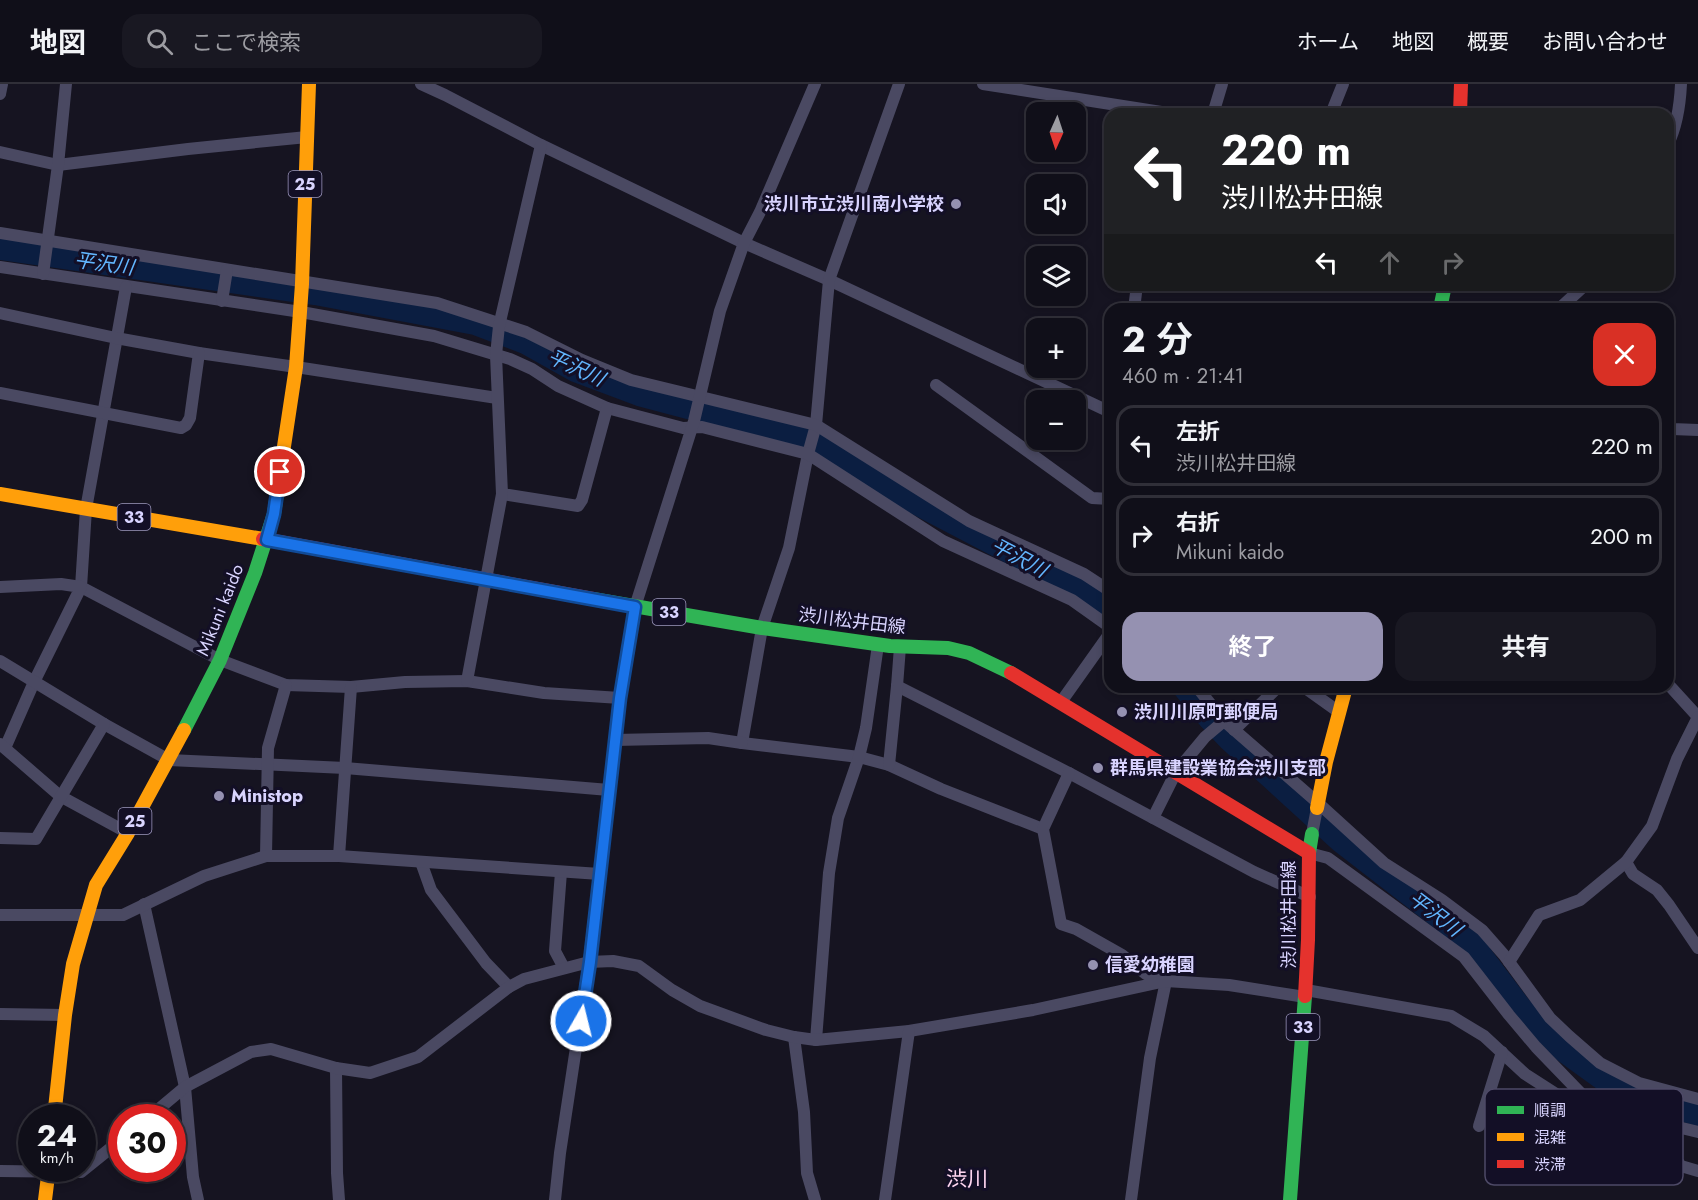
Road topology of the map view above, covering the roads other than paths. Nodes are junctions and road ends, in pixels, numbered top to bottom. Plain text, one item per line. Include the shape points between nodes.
1 (2, 84) edge
2 (66, 84) edge
3 (309, 84) edge
4 (421, 84) edge
5 (815, 84) edge
6 (899, 84) edge
7 (983, 84) edge
8 (1221, 84) edge
9 (1343, 84) edge
10 (1461, 84) edge
11 (1680, 84) edge
12 (0, 94) edge
13 (1136, 108) edge
14 (1215, 108) edge
15 (1333, 108) edge
16 (1460, 108) edge
17 (1674, 127) edge
18 (307, 137) junction
19 (541, 145) junction
20 (0, 152) edge
21 (58, 165) junction
22 (0, 233) edge
23 (47, 243) junction
24 (744, 243) junction
25 (0, 267) edge
26 (44, 270) junction
27 (227, 270) junction
28 (829, 280) junction
29 (302, 283) junction
30 (126, 287) junction
31 (1578, 291) edge
32 (222, 300) junction
33 (1566, 303) edge
34 (301, 308) junction
35 (0, 313) edge
36 (500, 324) junction
37 (116, 338) junction
38 (496, 350) junction
39 (200, 353) junction
40 (296, 367) junction
41 (936, 385) dead end
42 (0, 393) edge
43 (497, 398) junction
44 (700, 399) junction
45 (607, 408) junction
46 (1104, 409) edge
47 (104, 414) junction
48 (693, 424) junction
49 (816, 428) junction
50 (1674, 429) edge
51 (1698, 430) edge
52 (808, 452) junction
53 (0, 494) edge
54 (502, 494) junction
55 (1104, 499) edge
56 (86, 509) junction
57 (267, 540) junction
58 (487, 579) junction
59 (0, 587) edge
60 (81, 587) junction
61 (1104, 587) edge
62 (635, 607) junction
63 (1104, 623) edge
64 (762, 628) junction
65 (1104, 641) edge
66 (878, 645) junction
67 (900, 646) junction
68 (220, 660) junction
69 (0, 661) edge
70 (467, 681) junction
71 (34, 682) junction
72 (286, 685) junction
73 (897, 686) junction
74 (351, 687) junction
75 (1674, 691) edge
76 (1201, 693) edge
77 (1272, 693) edge
78 (1313, 693) edge
79 (1345, 693) edge
80 (620, 698) junction
81 (1061, 702) junction
82 (1340, 712) junction
83 (1698, 717) edge
84 (1222, 722) junction
85 (104, 724) junction
86 (1234, 730) junction
87 (615, 740) junction
88 (742, 743) junction
89 (3, 746) edge
90 (859, 757) junction
91 (169, 760) junction
92 (268, 764) junction
93 (889, 765) junction
94 (345, 768) junction
95 (1176, 772) junction
96 (1069, 773) junction
97 (609, 790) junction
98 (60, 796) junction
99 (1317, 805) junction
100 (1153, 818) junction
101 (1043, 829) junction
102 (128, 833) junction
103 (1312, 834) joint
104 (0, 838) edge
105 (1309, 853) junction
106 (266, 856) junction
107 (339, 856) junction
108 (421, 862) junction
109 (1626, 862) junction
110 (561, 872) junction
111 (600, 874) junction
112 (1310, 897) junction
113 (144, 904) junction
114 (0, 915) edge
115 (86, 915) junction
116 (1698, 948) edge
117 (590, 962) junction
118 (1509, 962) junction
119 (564, 968) junction
120 (1166, 981) junction
121 (509, 987) junction
122 (1306, 993) junction
123 (0, 1014) edge
124 (65, 1015) junction
125 (909, 1031) junction
126 (794, 1037) junction
127 (816, 1040) junction
128 (1502, 1052) junction
129 (336, 1068) junction
130 (185, 1087) junction
131 (1490, 1089) edge
132 (1548, 1089) edge
133 (1577, 1089) edge
134 (1661, 1089) edge
135 (1683, 1095) edge
136 (1698, 1099) edge
137 (55, 1104) edge
138 (165, 1104) edge
139 (1485, 1107) edge
140 (1479, 1126) dead end
141 (1683, 1128) edge
142 (1698, 1132) edge
143 (108, 1150) edge
144 (96, 1160) edge
145 (1683, 1167) edge
146 (0, 1171) edge
147 (18, 1171) edge
148 (1698, 1171) edge
149 (47, 1182) edge
150 (45, 1200) edge
151 (198, 1200) edge
152 (339, 1200) edge
153 (555, 1200) edge
154 (815, 1200) edge
155 (885, 1200) edge
156 (1131, 1200) edge
157 (1290, 1200) edge

1 - 12 street
2 - 21 street
3 - 18 main road, Mikuni kaido / 25
4 - 19 street
5 - 24 street
6 - 28 street
7 - 13 street
8 - 14 street
9 - 15 street
10 - 16 main road
11 - 17 street
18 - 21 street
18 - 29 main road, Mikuni kaido / 25
19 - 24 street
19 - 36 street
20 - 21 street
21 - 23 street
22 - 23 street
23 - 26 street
23 - 27 street
24 - 28 street
24 - 44 street via 720,311
25 - 26 street
26 - 30 street
27 - 29 street
27 - 32 street
28 - 46 street
28 - 49 street
29 - 34 main road, Mikuni kaido / 25
29 - 36 street via 437,303
30 - 32 street
30 - 37 street
31 - 33 street
32 - 34 street
34 - 38 street
34 - 40 main road, Mikuni kaido / 25
35 - 37 street
36 - 38 street
36 - 44 street via 631,380
37 - 39 street
37 - 47 street
38 - 43 street
38 - 45 street via 558,386
39 - 40 street
39 - 47 street via 186,425 181,428
40 - 43 street
40 - 57 main road, Mikuni kaido / 25
41 - 55 street via 1092,498
42 - 47 street
43 - 54 street
44 - 48 street
44 - 49 street
45 - 48 street via 683,428
45 - 54 street via 578,506
47 - 56 street
48 - 52 street
48 - 62 street
49 - 52 street
49 - 61 street via 969,521
50 - 51 street
52 - 63 street via 943,541 1072,600
52 - 64 street via 789,548
53 - 56 main road, 渋川松井田線 / 33
54 - 58 street
56 - 57 main road, 渋川松井田線 / 33
56 - 60 street
57 - 58 main road, 渋川松井田線 / 33
57 - 68 main road, Mikuni kaido / 25
58 - 62 main road, 渋川松井田線 / 33
58 - 70 street
59 - 60 street
60 - 68 street
60 - 71 street
62 - 64 main road, 渋川松井田線 / 33
62 - 80 street
64 - 66 main road, 渋川松井田線 / 33
64 - 88 street
65 - 81 street
66 - 67 main road, 渋川松井田線 / 33
66 - 90 street
67 - 73 street
67 - 81 main road, 渋川松井田線 / 33 via 969,653
68 - 72 street
68 - 91 main road, Mikuni kaido / 25
69 - 71 street
70 - 74 street
70 - 80 street via 544,693
71 - 85 street
71 - 89 street
72 - 74 street
72 - 92 street via 268,748
73 - 93 street
73 - 96 street
74 - 94 street
75 - 83 street
76 - 84 street
77 - 86 street
78 - 82 street
79 - 82 main road
80 - 87 street
81 - 95 main road, 渋川松井田線 / 33
82 - 99 main road
83 - 109 street via 1677,759 1652,826
84 - 86 street
84 - 95 street
85 - 91 street
85 - 98 street
86 - 99 street
87 - 88 street via 708,738
87 - 97 street
88 - 90 street
89 - 98 street
90 - 93 street
90 - 127 street via 838,818 829,873
91 - 92 street
91 - 102 main road, Mikuni kaido / 25
92 - 94 street
92 - 106 street
93 - 101 street
94 - 97 street
94 - 107 street
95 - 100 street
95 - 105 main road, 渋川松井田線 / 33
96 - 100 street
96 - 101 street
97 - 111 street
98 - 102 street
98 - 104 street via 36,839
99 - 103 street
99 - 118 street via 1384,863 1482,930
100 - 112 street
101 - 120 street via 1061,924 1122,956 1146,974
102 - 115 main road, Mikuni kaido / 25 via 96,885
103 - 105 main road
105 - 112 main road, 渋川松井田線 / 33
105 - 133 street via 1328,858 1464,957 1509,1015
106 - 107 street
106 - 113 street via 204,876
107 - 108 street
108 - 110 street
108 - 121 street via 431,890
109 - 116 street via 1633,874 1669,905
109 - 118 street via 1580,900 1539,915
110 - 111 street
110 - 119 street via 555,951
111 - 117 street
112 - 122 main road, 渋川松井田線 / 33
113 - 115 street via 123,915
113 - 130 street
114 - 115 street
115 - 124 main road, Mikuni kaido / 25
117 - 119 street
117 - 126 street via 639,966 700,1006
117 - 153 street
118 - 134 street via 1550,1018 1600,1063 1639,1083
119 - 121 street
120 - 122 street
120 - 125 street via 1033,1010
120 - 156 street via 1150,1058
121 - 129 street via 418,1057 370,1073
122 - 128 street via 1451,1016
122 - 157 main road, 渋川松井田線 / 33
123 - 124 street
124 - 137 main road, Mikuni kaido / 25
125 - 127 street
125 - 155 street
126 - 127 street
126 - 154 street via 807,1173
128 - 131 street
128 - 132 street
129 - 130 street via 271,1049 251,1052
129 - 152 street
130 - 138 street
130 - 151 street
135 - 136 street
139 - 140 street
141 - 142 street
143 - 144 street
145 - 148 street
146 - 147 street
149 - 150 main road

